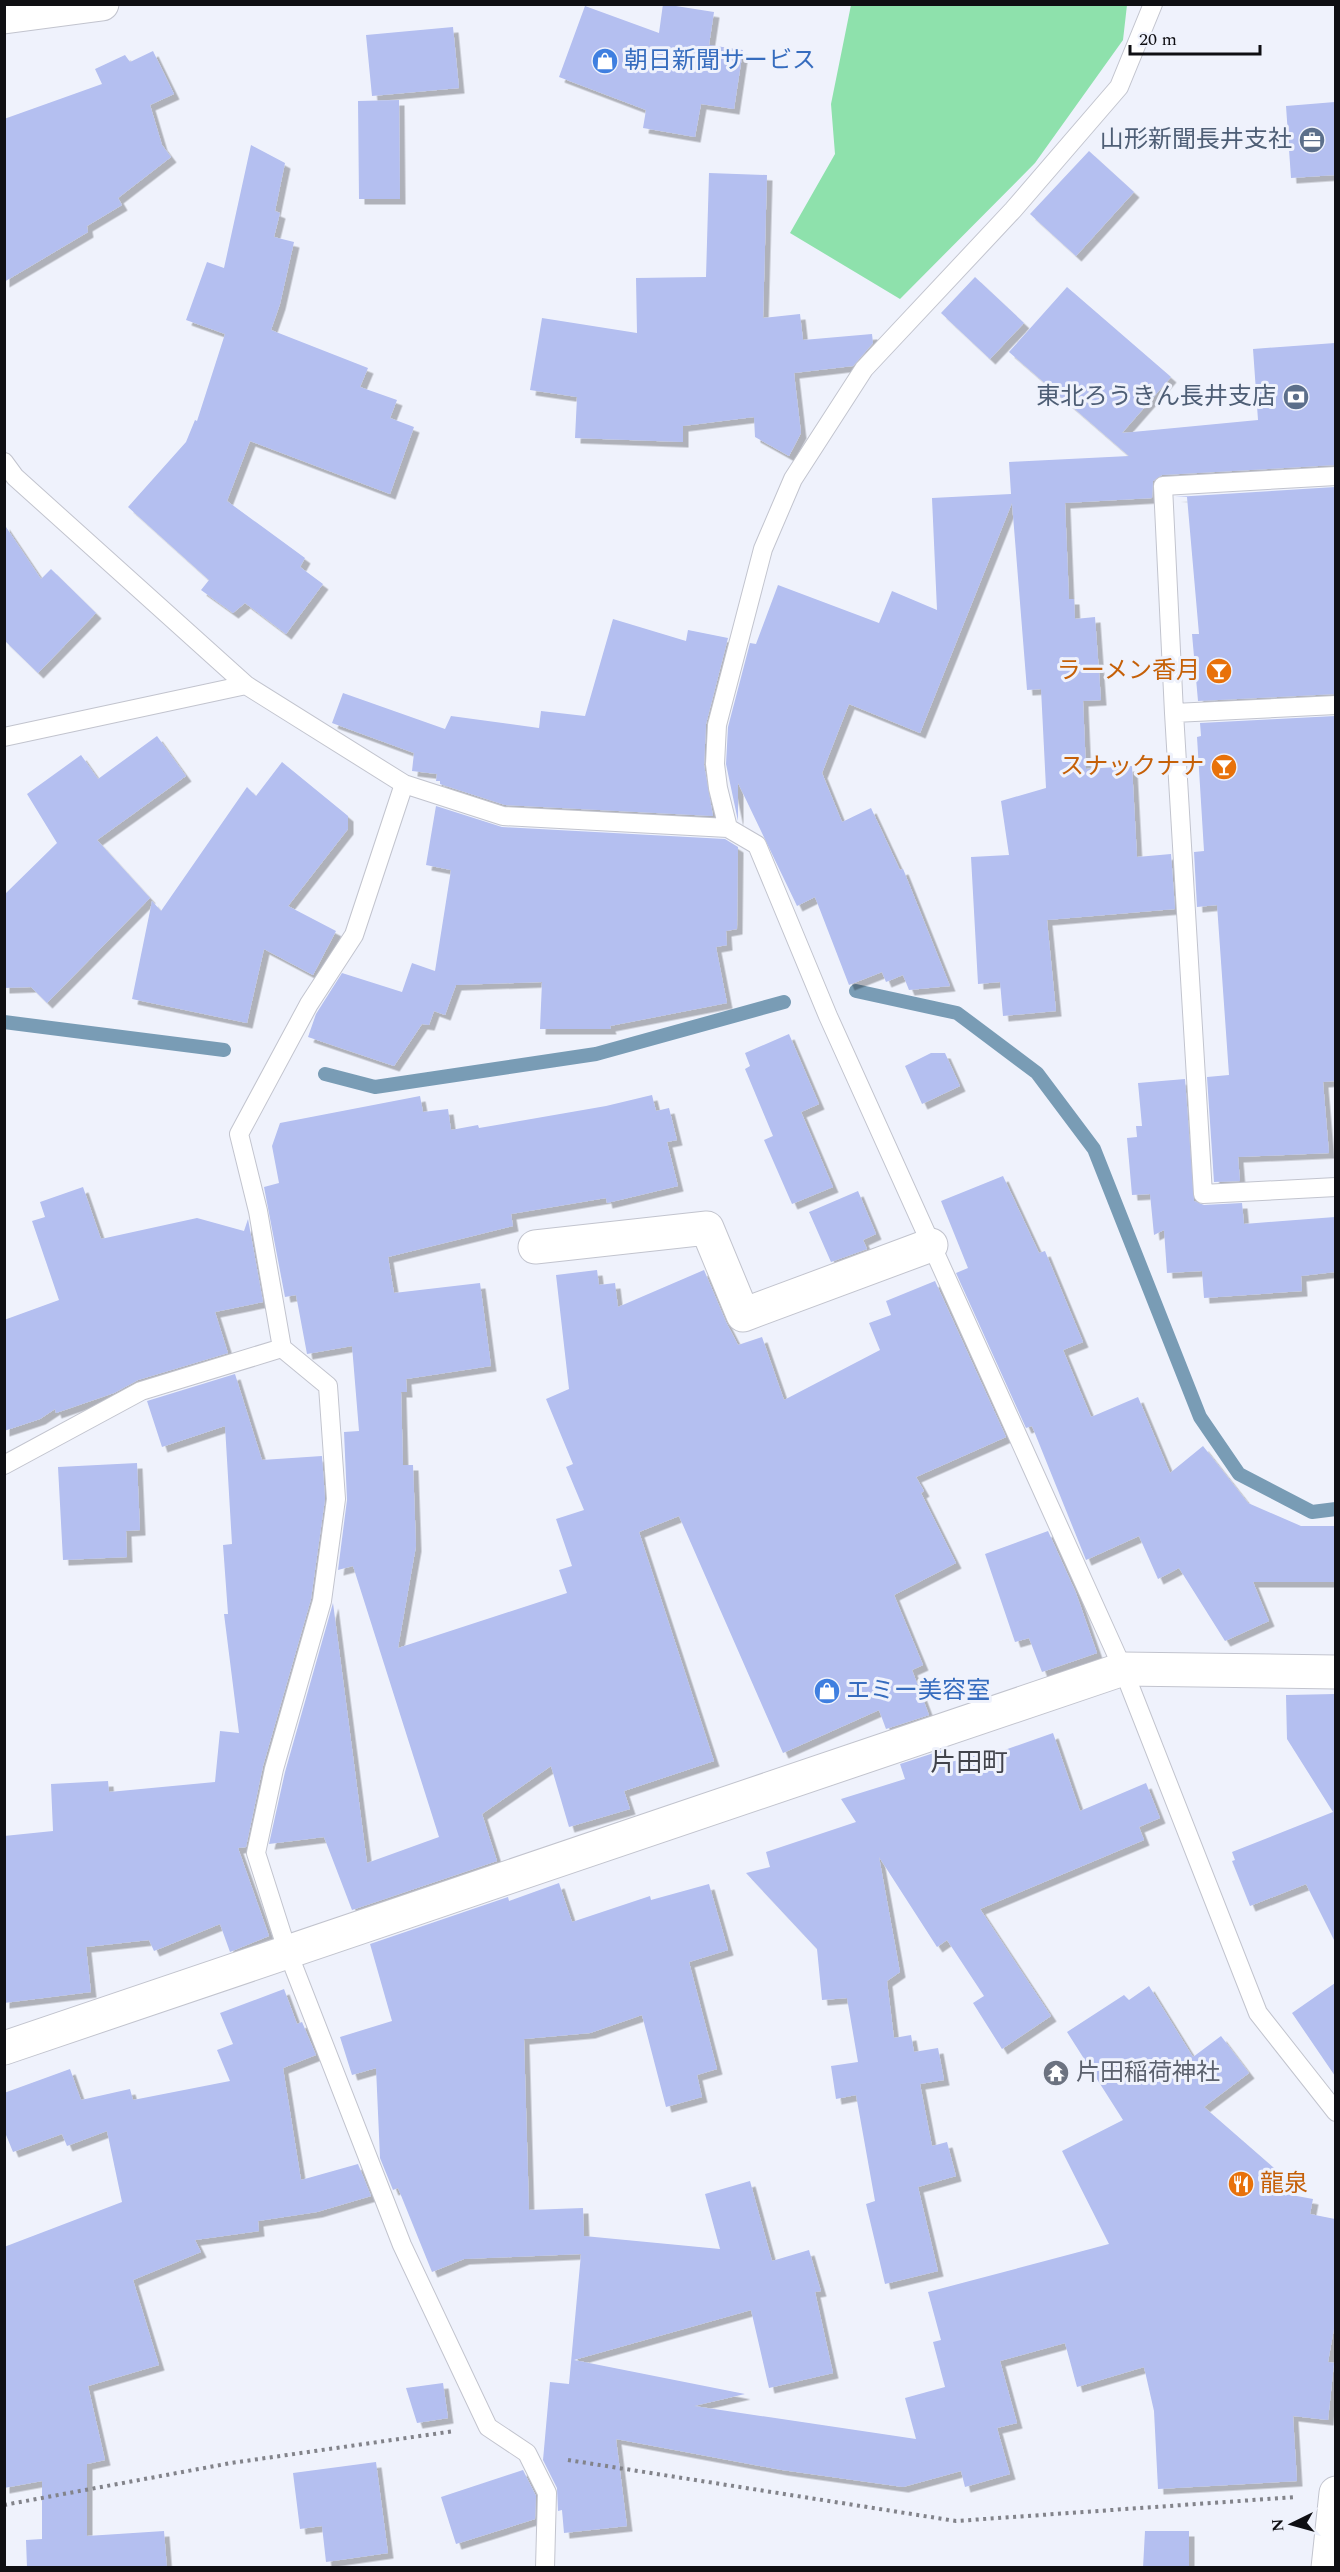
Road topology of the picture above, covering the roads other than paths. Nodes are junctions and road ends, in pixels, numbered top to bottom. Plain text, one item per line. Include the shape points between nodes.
1 (102, 4) edge
2 (1153, 4) edge
3 (4, 17) edge
4 (4, 462) edge
5 (1335, 476) edge
6 (246, 685) junction
7 (1335, 705) edge
8 (1173, 713) junction
9 (4, 736) edge
10 (404, 784) junction
11 (728, 828) junction
12 (1335, 1187) edge
13 (931, 1245) junction
14 (535, 1247) dead end
15 (282, 1348) junction
16 (4, 1465) edge
17 (1123, 1669) junction
18 (1335, 1672) edge
19 (287, 1950) junction
20 (4, 2048) edge
21 (1335, 2112) edge
22 (1335, 2494) edge
23 (545, 2568) edge
24 (1328, 2568) edge

1 - 3 main road
2 - 11 lane via 1119,87 1005,218 864,369 793,479 763,549 717,725 715,765
4 - 6 lane via 15,477
5 - 8 lane via 1163,486
6 - 9 lane
6 - 10 lane
7 - 8 lane
8 - 12 lane via 1203,1194
10 - 11 lane via 503,816
10 - 15 lane via 354,935 304,1014 239,1134 258,1211
11 - 13 lane via 757,845 828,1016
13 - 14 main road via 743,1315 707,1228
13 - 17 lane
15 - 16 lane via 141,1391
15 - 19 lane via 328,1386 336,1499 322,1601 274,1769 256,1852
17 - 18 main road
17 - 19 main road
17 - 21 lane via 1258,2013
19 - 20 main road
19 - 23 lane via 402,2245 489,2427 527,2453 547,2493
22 - 24 main road

